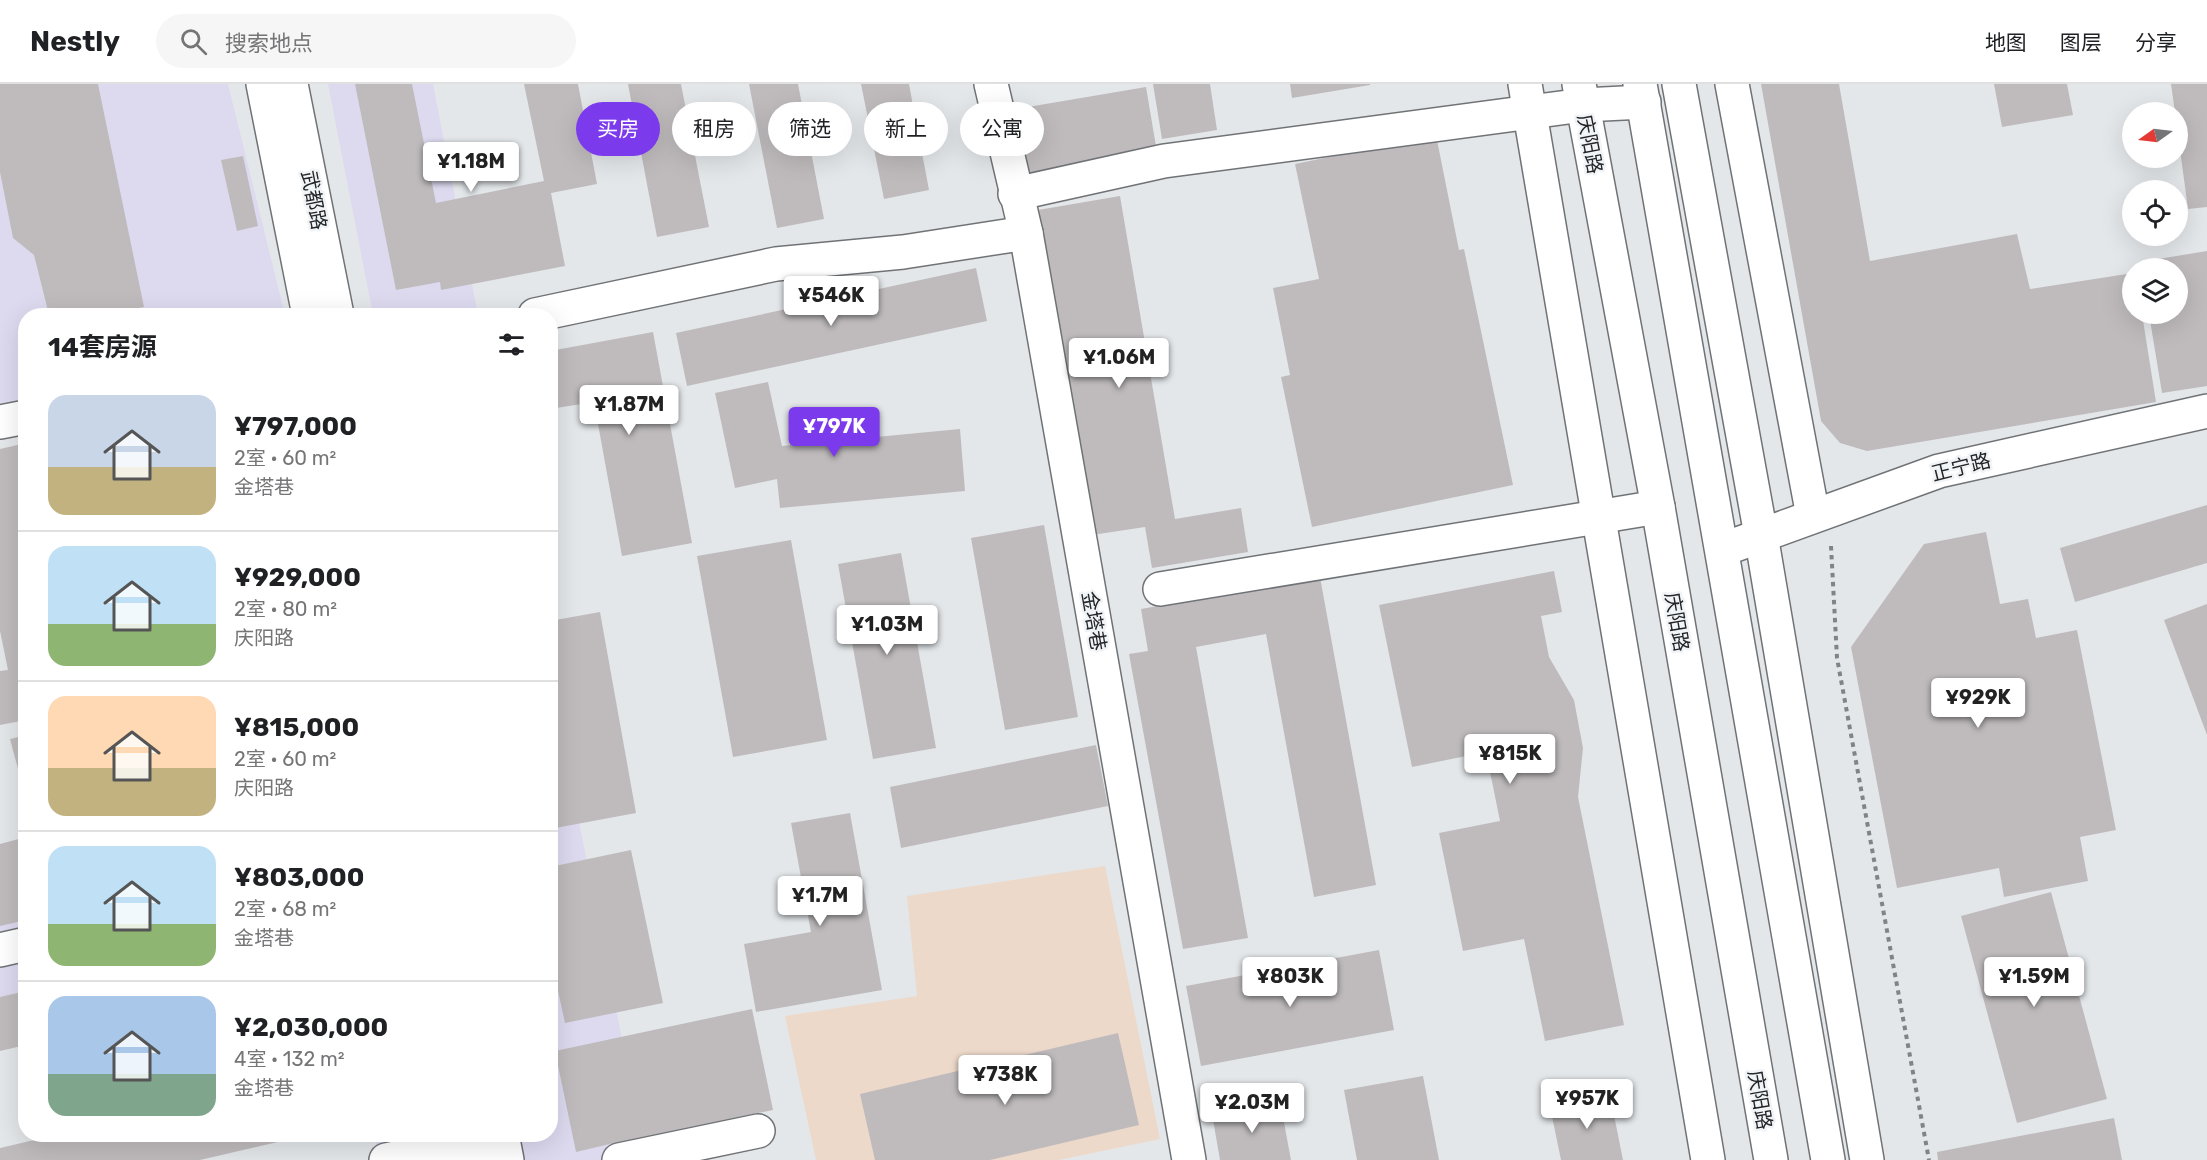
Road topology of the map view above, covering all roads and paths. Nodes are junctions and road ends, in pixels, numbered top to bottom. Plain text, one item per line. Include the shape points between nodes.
1 (263, 84) edge
2 (291, 84) edge
3 (992, 84) edge
4 (1679, 84) edge
5 (1732, 84) edge
6 (1642, 93) edge
7 (1581, 95) edge
8 (1527, 98) edge
9 (1015, 194) junction
10 (1026, 233) junction
11 (308, 308) edge
12 (336, 308) edge
13 (558, 310) edge
14 (2207, 411) edge
15 (18, 419) edge
16 (0, 422) edge
17 (1658, 507) junction
18 (1821, 514) junction
19 (1599, 517) junction
20 (1761, 535) junction
21 (1724, 549) junction
22 (1160, 589) dead end
23 (18, 946) edge
24 (0, 950) edge
25 (758, 1131) dead end
26 (489, 1144) edge
27 (386, 1160) edge
28 (619, 1160) edge
29 (1189, 1160) edge
30 (1708, 1160) edge
31 (1770, 1160) edge
32 (1828, 1160) edge
33 (1867, 1160) edge
34 (1929, 1160) edge

1 - 11 street, 武都路
2 - 12 street, 武都路
3 - 9 street, 金塔巷
4 - 20 street
5 - 18 street
6 - 7 street
6 - 21 street
7 - 8 street
7 - 17 street, 庆阳路
8 - 9 street via 1164,161
8 - 19 street
9 - 10 street, 金塔巷
10 - 13 street via 903,252 776,264
10 - 29 street, 金塔巷
14 - 18 street, 正宁路 via 1939,471
15 - 16 street
17 - 19 street
17 - 31 street, 庆阳路
18 - 20 street, 正宁路
18 - 34 path via 1837,658
19 - 22 street
19 - 30 street
20 - 21 street, 正宁路
20 - 33 street
21 - 32 street
23 - 24 street
25 - 28 street
26 - 27 street

